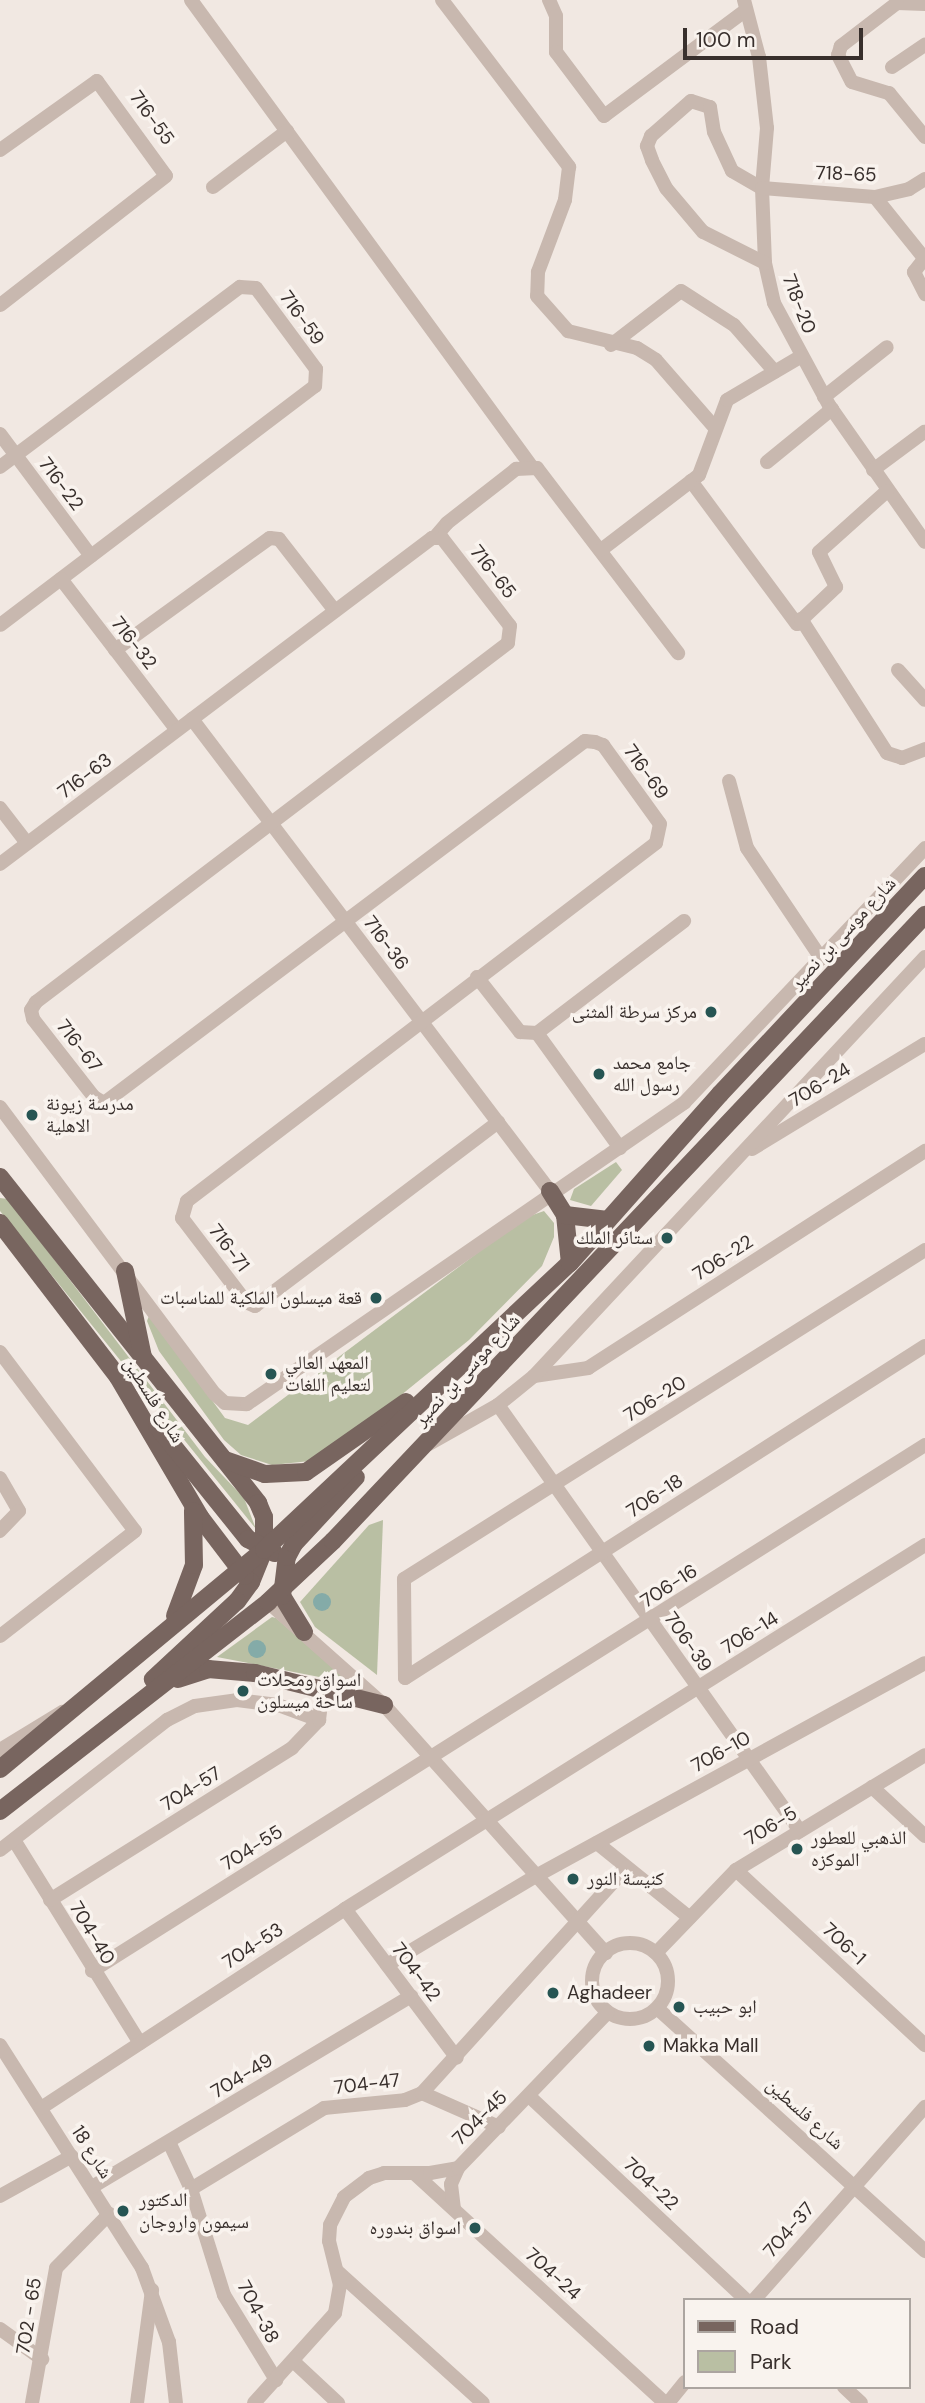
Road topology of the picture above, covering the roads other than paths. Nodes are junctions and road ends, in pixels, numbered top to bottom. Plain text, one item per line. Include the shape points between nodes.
1 (191, 0) edge
2 (442, 0) edge
3 (549, 0) edge
4 (896, 2) edge
5 (925, 4) edge
6 (745, 5) edge
7 (925, 46) edge
8 (892, 67) dead end
9 (287, 131) junction
10 (925, 137) edge
11 (0, 150) edge
12 (925, 179) edge
13 (213, 187) dead end
14 (762, 188) junction
15 (875, 197) junction
16 (924, 258) edge
17 (765, 263) junction
18 (925, 294) edge
19 (0, 305) edge
20 (611, 345) junction
21 (887, 347) dead end
22 (800, 357) junction
23 (775, 372) junction
24 (828, 403) junction
25 (716, 429) junction
26 (924, 432) edge
27 (0, 434) edge
28 (16, 455) junction
29 (766, 462) dead end
30 (0, 467) edge
31 (532, 467) junction
32 (873, 470) junction
33 (691, 481) junction
34 (887, 491) junction
35 (435, 537) junction
36 (925, 542) edge
37 (601, 550) junction
38 (91, 556) junction
39 (61, 579) junction
40 (335, 611) junction
41 (801, 620) junction
42 (0, 625) edge
43 (115, 650) junction
44 (678, 653) dead end
45 (898, 670) dead end
46 (923, 694) edge
47 (192, 719) junction
48 (177, 730) junction
49 (925, 749) edge
50 (729, 781) dead end
51 (0, 808) edge
52 (271, 824) junction
53 (27, 843) junction
54 (925, 848) edge
55 (0, 864) edge
56 (925, 876) edge
57 (925, 915) edge
58 (684, 921) dead end
59 (346, 922) junction
60 (925, 957) edge
61 (821, 958) junction
62 (477, 977) junction
63 (420, 1019) junction
64 (537, 1033) junction
65 (925, 1044) edge
66 (0, 1107) edge
67 (498, 1122) junction
68 (620, 1148) junction
69 (925, 1152) edge
70 (736, 1158) junction
71 (2, 1185) edge
72 (550, 1191) junction
73 (565, 1215) junction
74 (608, 1220) junction
75 (0, 1223) edge
76 (925, 1250) edge
77 (570, 1263) junction
78 (125, 1271) junction
79 (925, 1346) edge
80 (0, 1352) edge
81 (468, 1357) junction
82 (145, 1364) junction
83 (534, 1376) junction
84 (118, 1377) junction
85 (498, 1405) junction
86 (925, 1445) edge
87 (421, 1449) junction
88 (219, 1457) junction
89 (0, 1478) edge
90 (555, 1486) junction
91 (192, 1504) junction
92 (0, 1531) edge
93 (333, 1541) junction
94 (925, 1545) edge
95 (264, 1550) junction
96 (602, 1552) junction
97 (287, 1557) junction
98 (245, 1575) junction
99 (282, 1588) junction
100 (268, 1602) junction
101 (650, 1621) junction
102 (172, 1622) junction
103 (304, 1632) junction
104 (0, 1636) edge
105 (925, 1663) edge
106 (405, 1678) joint
107 (162, 1685) junction
108 (323, 1687) junction
109 (698, 1689) junction
110 (384, 1705) junction
111 (76, 1706) junction
112 (319, 1720) junction
113 (0, 1750) edge
114 (925, 1755) edge
115 (433, 1757) junction
116 (748, 1760) junction
117 (0, 1769) edge
118 (50, 1774) junction
119 (872, 1787) junction
120 (0, 1811) edge
121 (489, 1821) junction
122 (800, 1831) junction
123 (925, 1836) edge
124 (14, 1840) junction
125 (597, 1843) junction
126 (0, 1850) edge
127 (626, 1868) junction
128 (736, 1870) junction
129 (536, 1876) junction
130 (50, 1900) junction
131 (345, 1909) junction
132 (690, 1918) junction
133 (579, 1923) junction
134 (606, 1953) junction
135 (656, 1953) junction
136 (387, 1965) junction
137 (92, 1971) junction
138 (411, 1996) junction
139 (657, 2008) junction
140 (608, 2012) junction
141 (140, 2043) junction
142 (0, 2045) edge
143 (925, 2045) edge
144 (457, 2058) junction
145 (422, 2093) junction
146 (529, 2096) junction
147 (925, 2107) edge
148 (41, 2108) junction
149 (499, 2127) junction
150 (169, 2142) junction
151 (72, 2156) junction
152 (458, 2168) junction
153 (414, 2173) junction
154 (853, 2186) junction
155 (92, 2187) junction
156 (191, 2189) junction
157 (0, 2196) edge
158 (455, 2210) junction
159 (109, 2214) junction
160 (925, 2251) edge
161 (337, 2271) junction
162 (152, 2289) junction
163 (744, 2298) edge
164 (756, 2298) edge
165 (0, 2329) edge
166 (42, 2359) junction
167 (293, 2361) junction
168 (276, 2380) junction
169 (684, 2383) edge
170 (846, 2389) edge
171 (32, 2403) edge
172 (137, 2403) edge
173 (176, 2403) edge
174 (254, 2403) edge
175 (338, 2403) edge
176 (483, 2403) edge
177 (666, 2403) edge
178 (861, 2403) edge

1 - 9 street
2 - 20 street via 569,167 565,200 538,272 537,296 568,331
3 - 6 street via 556,16 556,52 604,116
4 - 5 street
4 - 10 street via 841,46 838,55 852,82 889,93
6 - 14 street, 718-20 via 759,57 767,128
7 - 8 street
9 - 13 street
9 - 31 street
11 - 19 street, 716-55 via 97,80 166,176
12 - 15 street, 718-65 via 909,189
14 - 15 street, 718-65
14 - 17 street, 718-20
14 - 17 street via 732,171 714,132 710,107 703,102 691,101 651,136 647,146 666,188 703,232
15 - 16 street
16 - 18 street via 914,272
17 - 22 street, 718-20 via 774,303
20 - 23 street via 681,291 734,325
20 - 25 street via 637,348 656,360
21 - 24 street
22 - 23 street
22 - 24 street, 718-20
23 - 25 street via 727,400
24 - 29 street
24 - 32 street, 718-20
25 - 33 street via 704,465
26 - 32 street
27 - 28 street, 716-22
28 - 30 street, 716-59
28 - 38 street, 716-22
28 - 38 street, 716-59 via 240,286 256,288 316,369 315,386
31 - 35 street via 516,470
31 - 37 street via 545,475
32 - 34 street, 718-20
33 - 37 street
33 - 41 street via 797,624
34 - 36 street, 718-20
34 - 41 street via 819,552 836,587
35 - 40 street
35 - 52 street, 716-65 via 442,538 510,626 508,642
37 - 44 street
38 - 39 street, 716-59
39 - 42 street, 716-59
39 - 43 street, 716-32
40 - 43 street via 279,539 270,538
40 - 47 street
41 - 49 street via 887,753 902,758
43 - 48 street, 716-32
45 - 46 street
47 - 48 street, 716-63
47 - 52 street, 716-36
48 - 53 street, 716-63
50 - 61 street via 747,848
51 - 53 street
52 - 59 street, 716-36
52 - 59 street, 716-67 via 36,1002 33,1019 94,1097 104,1102
53 - 55 street, 716-63
54 - 61 street
56 - 74 main road, شارع موسى بن نصير
57 - 87 main road, شارع موسى بن نصير
58 - 64 street
59 - 62 street, 716-69 via 585,741 603,745 660,824 661,834 656,843
59 - 63 street, 716-36
60 - 70 street
61 - 68 street via 684,1103
62 - 63 street, 716-69
62 - 64 street via 520,1032
63 - 67 street, 716-36
63 - 67 street, 716-71 via 187,1201 182,1218 190,1229 246,1302 255,1306
64 - 68 street
65 - 70 street, 706-24
66 - 78 street
67 - 72 street, 716-36
68 - 72 street
69 - 83 street, 706-22 via 587,1368
70 - 83 street
71 - 82 main road, شارع فلسطين
72 - 73 main road
72 - 78 street via 253,1400 238,1405 215,1394
73 - 74 main road
73 - 77 main road
74 - 77 main road, شارع موسى بن نصير
75 - 84 main road, شارع فلسطين
76 - 90 street, 706-20
77 - 81 main road, شارع موسى بن نصير
78 - 82 main road
79 - 96 street, 706-18
80 - 104 street via 135,1531
81 - 88 main road via 315,1469 265,1474
81 - 95 main road, شارع موسى بن نصير
81 - 97 main road via 294,1544
82 - 88 main road, شارع فلسطين
83 - 85 street
84 - 91 main road, شارع فلسطين
84 - 95 main road via 248,1539
85 - 87 street
85 - 90 street, 706-39
86 - 101 street, 706-16
87 - 93 main road, شارع موسى بن نصير
88 - 95 main road, شارع فلسطين via 258,1503 266,1531
89 - 92 street via 19,1511
90 - 96 street, 706-39
90 - 106 street, 706-20 via 404,1579
91 - 98 main road, شارع فلسطين
91 - 102 main road via 194,1565
93 - 97 main road
93 - 99 main road, شارع موسى بن نصير
94 - 109 street, 706-14
95 - 97 main road
95 - 98 main road, شارع موسى بن نصير
96 - 101 street, 706-39
96 - 106 street, 706-18
97 - 99 main road
98 - 100 main road, شارع فلسطين
98 - 102 main road, شارع موسى بن نصير
98 - 118 main road via 237,1601
99 - 100 main road, شارع موسى بن نصير
99 - 103 main road via 284,1604
100 - 103 street
100 - 107 main road, شارع موسى بن نصير
101 - 109 street, 706-39
101 - 115 street, 706-16
102 - 111 main road, شارع موسى بن نصير
103 - 110 street
105 - 116 street, 706-10
107 - 108 main road via 208,1669
107 - 118 main road, شارع موسى بن نصير
108 - 110 main road
108 - 112 street
109 - 116 street, 706-39
109 - 121 street, 706-14
110 - 115 street
111 - 113 street
111 - 117 main road, شارع موسى بن نصير
112 - 124 street via 278,1705 237,1700 195,1706 167,1720
112 - 130 street, 704-57 via 292,1748
114 - 119 street, 706-5
115 - 121 street
115 - 137 street, 704-55
116 - 122 street, 706-39
116 - 125 street, 706-10
118 - 120 main road, شارع موسى بن نصير
119 - 122 street, 706-5
119 - 123 street
121 - 129 street
121 - 131 street, 704-53
122 - 128 street, 706-5
124 - 126 street
124 - 130 street, 704-40
125 - 127 street
125 - 129 street, 706-10
127 - 132 street
127 - 133 street, 704-47
128 - 132 street, 706-5
128 - 143 street, 706-1
129 - 133 street
129 - 136 street, 706-10
130 - 137 street, 704-40
131 - 136 street, 704-42
131 - 141 street, 704-53
132 - 135 street, 706-5
133 - 134 street
133 - 144 street, 704-47
134 - 135 street via 634,1944
134 - 140 street via 593,1973 593,1987
135 - 139 street via 668,1982
136 - 138 street, 704-42
137 - 141 street, 704-40
138 - 144 street, 704-42
138 - 150 street, 704-49
139 - 140 street via 637,2019
139 - 154 street, شارع فلسطين
140 - 146 street, 704-45
141 - 148 street, 704-53
142 - 148 street, شارع 18
144 - 145 street, 704-47
145 - 149 street
145 - 156 street, 704-47 via 405,2100 324,2108
146 - 149 street, 704-45
146 - 163 street, 704-22
147 - 154 street, 704-37
148 - 151 street, شارع 18
149 - 152 street, 704-45
150 - 155 street, 704-49
150 - 156 street, 704-38
151 - 155 street, شارع 18
151 - 157 street
152 - 153 street, 704-45
152 - 158 street via 451,2184
153 - 158 street, 704-24
153 - 161 street, 704-45 via 369,2178 344,2197 330,2225 331,2256
154 - 160 street, شارع فلسطين
154 - 164 street, 704-37
155 - 159 street, شارع 18
156 - 168 street, 704-38 via 224,2295
158 - 177 street, 704-24
159 - 162 street, شارع 18
159 - 166 street, 702 - 65 via 56,2267
161 - 167 street, 704-45 via 340,2299 335,2313
161 - 176 street
162 - 172 street
162 - 173 street, شارع 18 via 169,2342
165 - 166 street
166 - 171 street, 702 - 65
167 - 168 street, 704-45
167 - 175 street
168 - 174 street, 704-45
169 - 177 street
170 - 178 street

